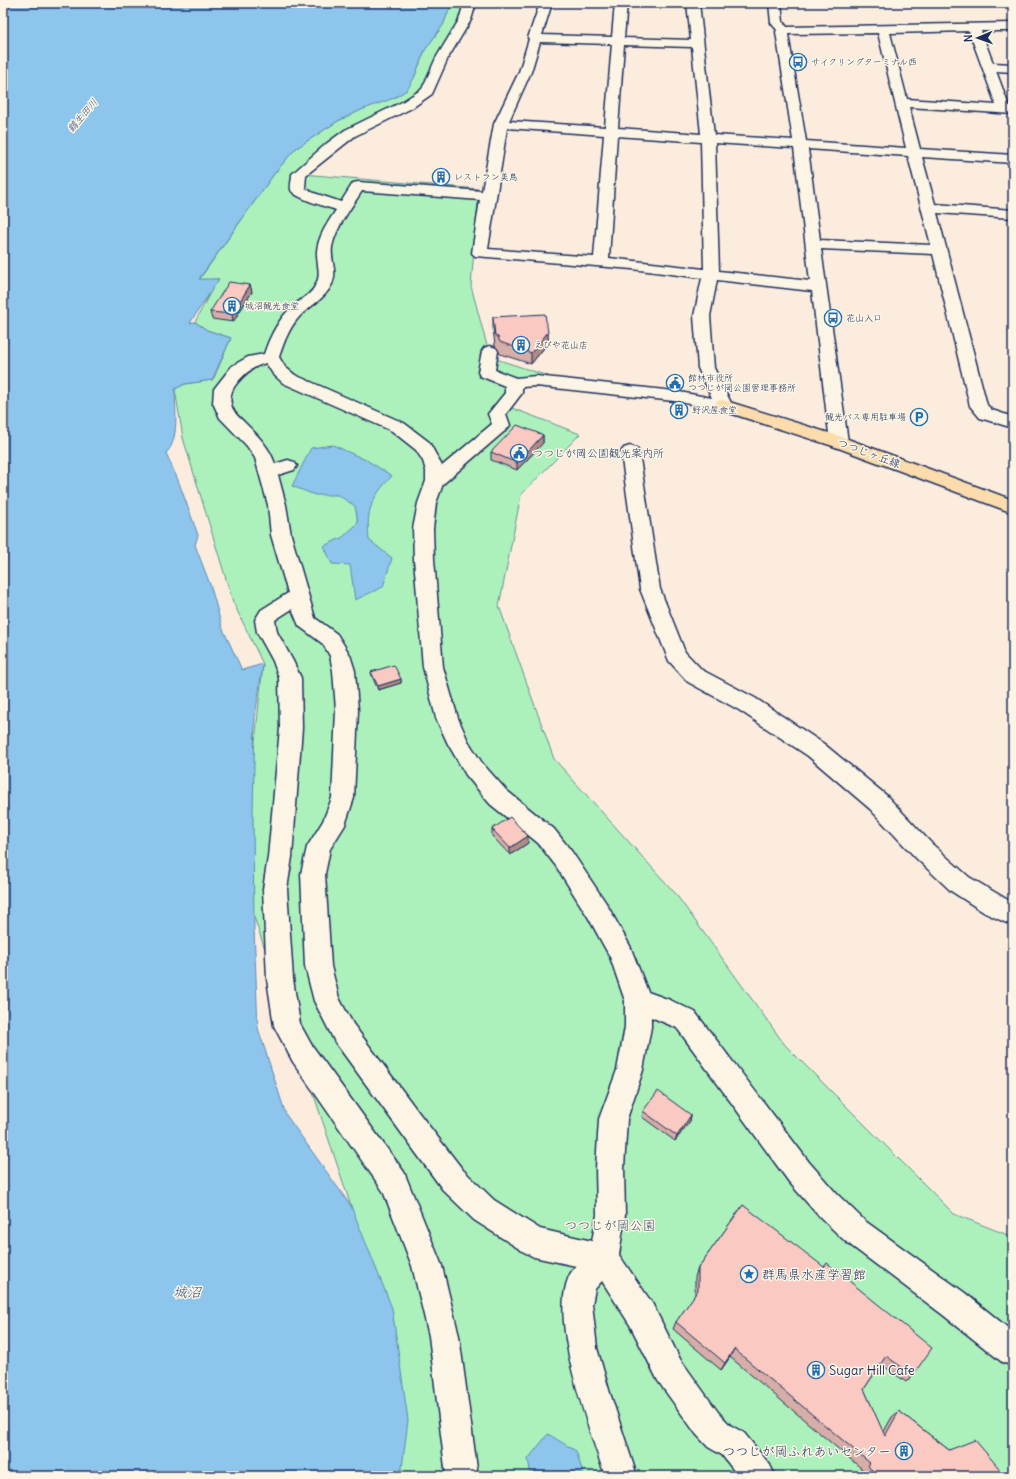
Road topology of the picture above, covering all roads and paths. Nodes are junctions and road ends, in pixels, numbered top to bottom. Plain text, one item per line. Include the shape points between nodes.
1 (470, 3) edge
2 (546, 3) edge
3 (621, 3) edge
4 (693, 3) edge
5 (775, 3) edge
6 (1013, 27) edge
7 (974, 28) junction
8 (883, 29) junction
9 (784, 31) junction
10 (534, 38) junction
11 (617, 41) junction
12 (698, 44) junction
13 (989, 67) junction
14 (1013, 68) edge
15 (902, 103) junction
16 (1008, 110) edge
17 (501, 124) junction
18 (611, 132) junction
19 (708, 139) junction
20 (800, 144) junction
21 (914, 152) junction
22 (1013, 159) edge
23 (488, 196) junction
24 (344, 208) junction
25 (928, 208) junction
26 (1013, 214) edge
27 (814, 244) junction
28 (938, 250) junction
29 (600, 261) junction
30 (712, 275) junction
31 (818, 287) junction
32 (490, 351) dead end
33 (271, 357) junction
34 (514, 383) junction
35 (723, 406) junction
36 (1013, 423) edge
37 (839, 442) junction
38 (630, 452) dead end
39 (435, 481) junction
40 (1013, 507) edge
41 (298, 596) junction
42 (1013, 915) edge
43 (638, 1001) junction
44 (604, 1258) junction
45 (1013, 1351) edge
46 (462, 1476) edge
47 (621, 1476) edge
48 (759, 1476) edge

1 - 24 street via 465,20 442,58 427,91 407,105 350,133 299,174 298,190
2 - 10 street
3 - 11 street
4 - 12 street
5 - 9 street via 777,22
6 - 7 street
7 - 8 street
7 - 13 street
8 - 9 street
8 - 15 street
9 - 20 street via 782,32
10 - 11 street
10 - 17 street via 525,72
11 - 12 street
11 - 18 street
12 - 19 street
13 - 14 street
13 - 16 street
15 - 16 street
15 - 21 street
17 - 18 street
17 - 23 street
18 - 19 street
18 - 29 street
19 - 20 street
19 - 30 street
20 - 21 street
20 - 27 street
21 - 22 street
21 - 25 street
23 - 24 street via 358,186
23 - 29 street via 480,252
24 - 33 street via 327,239 324,255 328,272 324,286 283,327
25 - 26 street
25 - 28 street
27 - 28 street
27 - 31 street
28 - 36 street via 979,406 986,414
29 - 30 street
30 - 31 street
30 - 35 street via 707,286 702,316 706,368
31 - 37 street
32 - 34 street via 486,372
33 - 39 street via 279,370 289,379 398,427 413,437 423,446 432,461
33 - 41 street via 254,361 238,370 223,389 222,403 226,414 253,442 264,458 277,469 277,504 281,535
34 - 35 street via 536,381 611,389 674,396
34 - 39 street via 513,393 497,414 502,424
35 - 37 main road, つつじヶ丘線
37 - 40 main road, つつじヶ丘線
38 - 42 street via 650,589 676,656 695,676 747,704 816,750 878,802 924,851 960,884
39 - 43 street via 427,503 423,529 424,559 433,667 447,718 474,769 498,797 546,836 564,859 597,910 621,954
41 - 44 street via 306,621 330,639 340,655 347,710 343,798 333,824 319,847 313,874 318,966 327,1000 344,1033 409,1122 453,1180 484,1210 534,1242
41 - 46 street via 264,620 267,632 284,661 290,678 291,728 275,889 280,979 287,1026 302,1053 394,1182 427,1266 444,1336
43 - 44 street via 638,1027 630,1070 613,1118 611,1215
43 - 45 street via 686,1020 799,1172 849,1226
44 - 47 street via 581,1282 577,1304 582,1348
44 - 48 street via 641,1314 670,1370 703,1417 719,1436 733,1444

